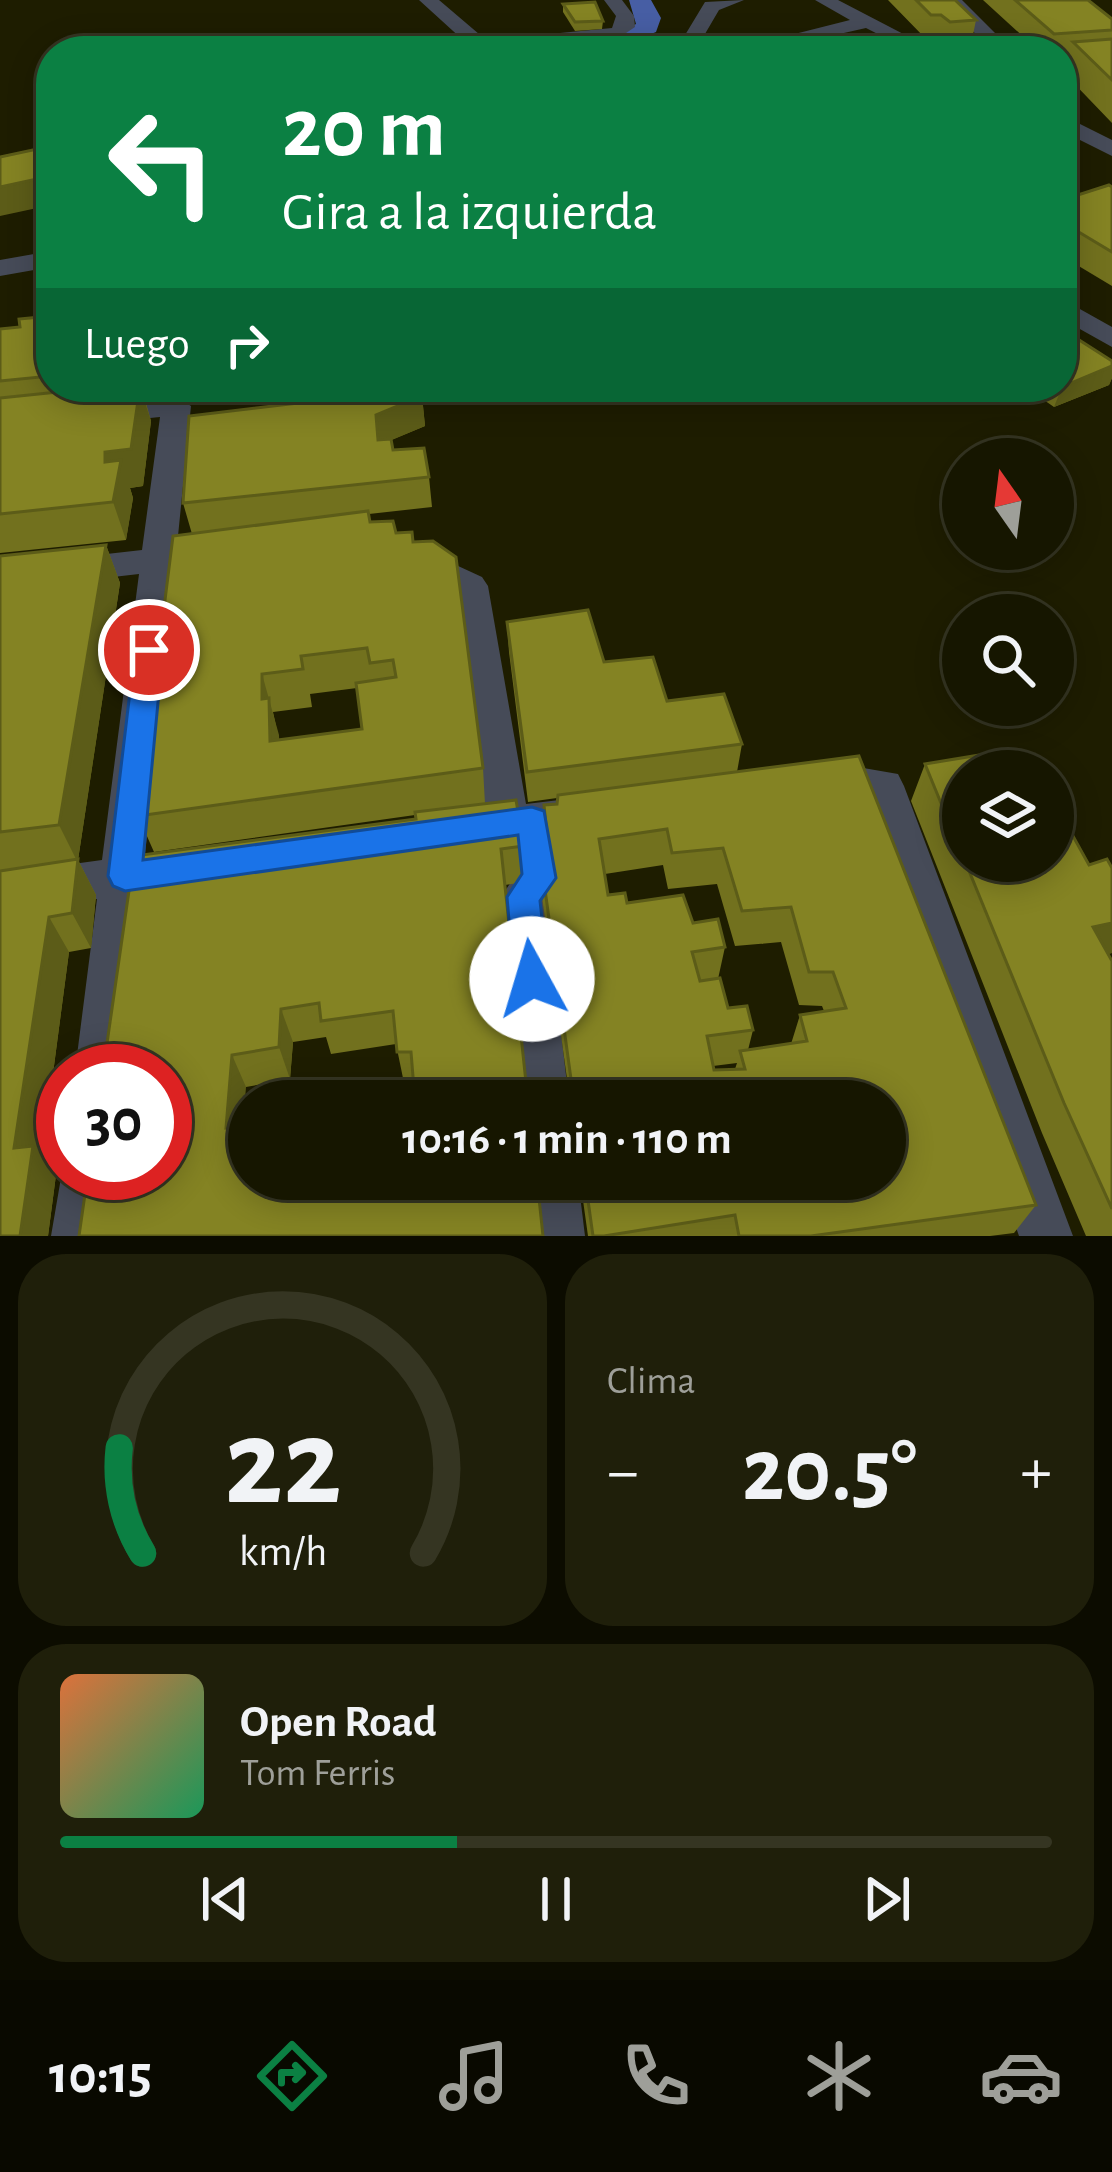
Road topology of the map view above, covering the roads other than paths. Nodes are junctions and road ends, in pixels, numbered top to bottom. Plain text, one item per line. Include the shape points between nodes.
1 (428, 0) edge
2 (613, 0) edge
3 (735, 0) edge
4 (824, 0) edge
5 (952, 0) edge
6 (868, 22) junction
7 (470, 36) edge
8 (592, 36) edge
9 (693, 36) edge
10 (805, 36) edge
11 (896, 36) edge
12 (989, 36) edge
13 (1077, 128) edge
14 (1112, 149) edge
15 (36, 262) edge
16 (0, 268) edge
17 (0, 424) edge
18 (391, 545) edge
19 (205, 554) edge
20 (159, 560) junction
21 (0, 578) edge
22 (779, 790) edge
23 (622, 809) edge
24 (520, 822) junction
25 (440, 832) edge
26 (215, 864) edge
27 (125, 876) junction
28 (0, 893) edge
29 (103, 1044) edge
30 (542, 1080) edge
31 (82, 1200) edge
32 (554, 1200) edge
33 (77, 1236) edge
34 (558, 1236) edge
35 (1046, 1236) edge

1 - 7 street
2 - 8 street via 625,27
3 - 9 street via 712,6
4 - 6 street
5 - 12 street
6 - 10 street
6 - 11 street
13 - 14 street
15 - 16 street
17 - 20 street via 176,406
18 - 24 street via 470,586
19 - 20 street
20 - 21 street
20 - 27 street
22 - 35 street via 884,786
23 - 24 street
24 - 25 street
24 - 30 street via 539,878 523,897
26 - 27 street
27 - 28 street
27 - 29 street
31 - 33 street
32 - 34 street

